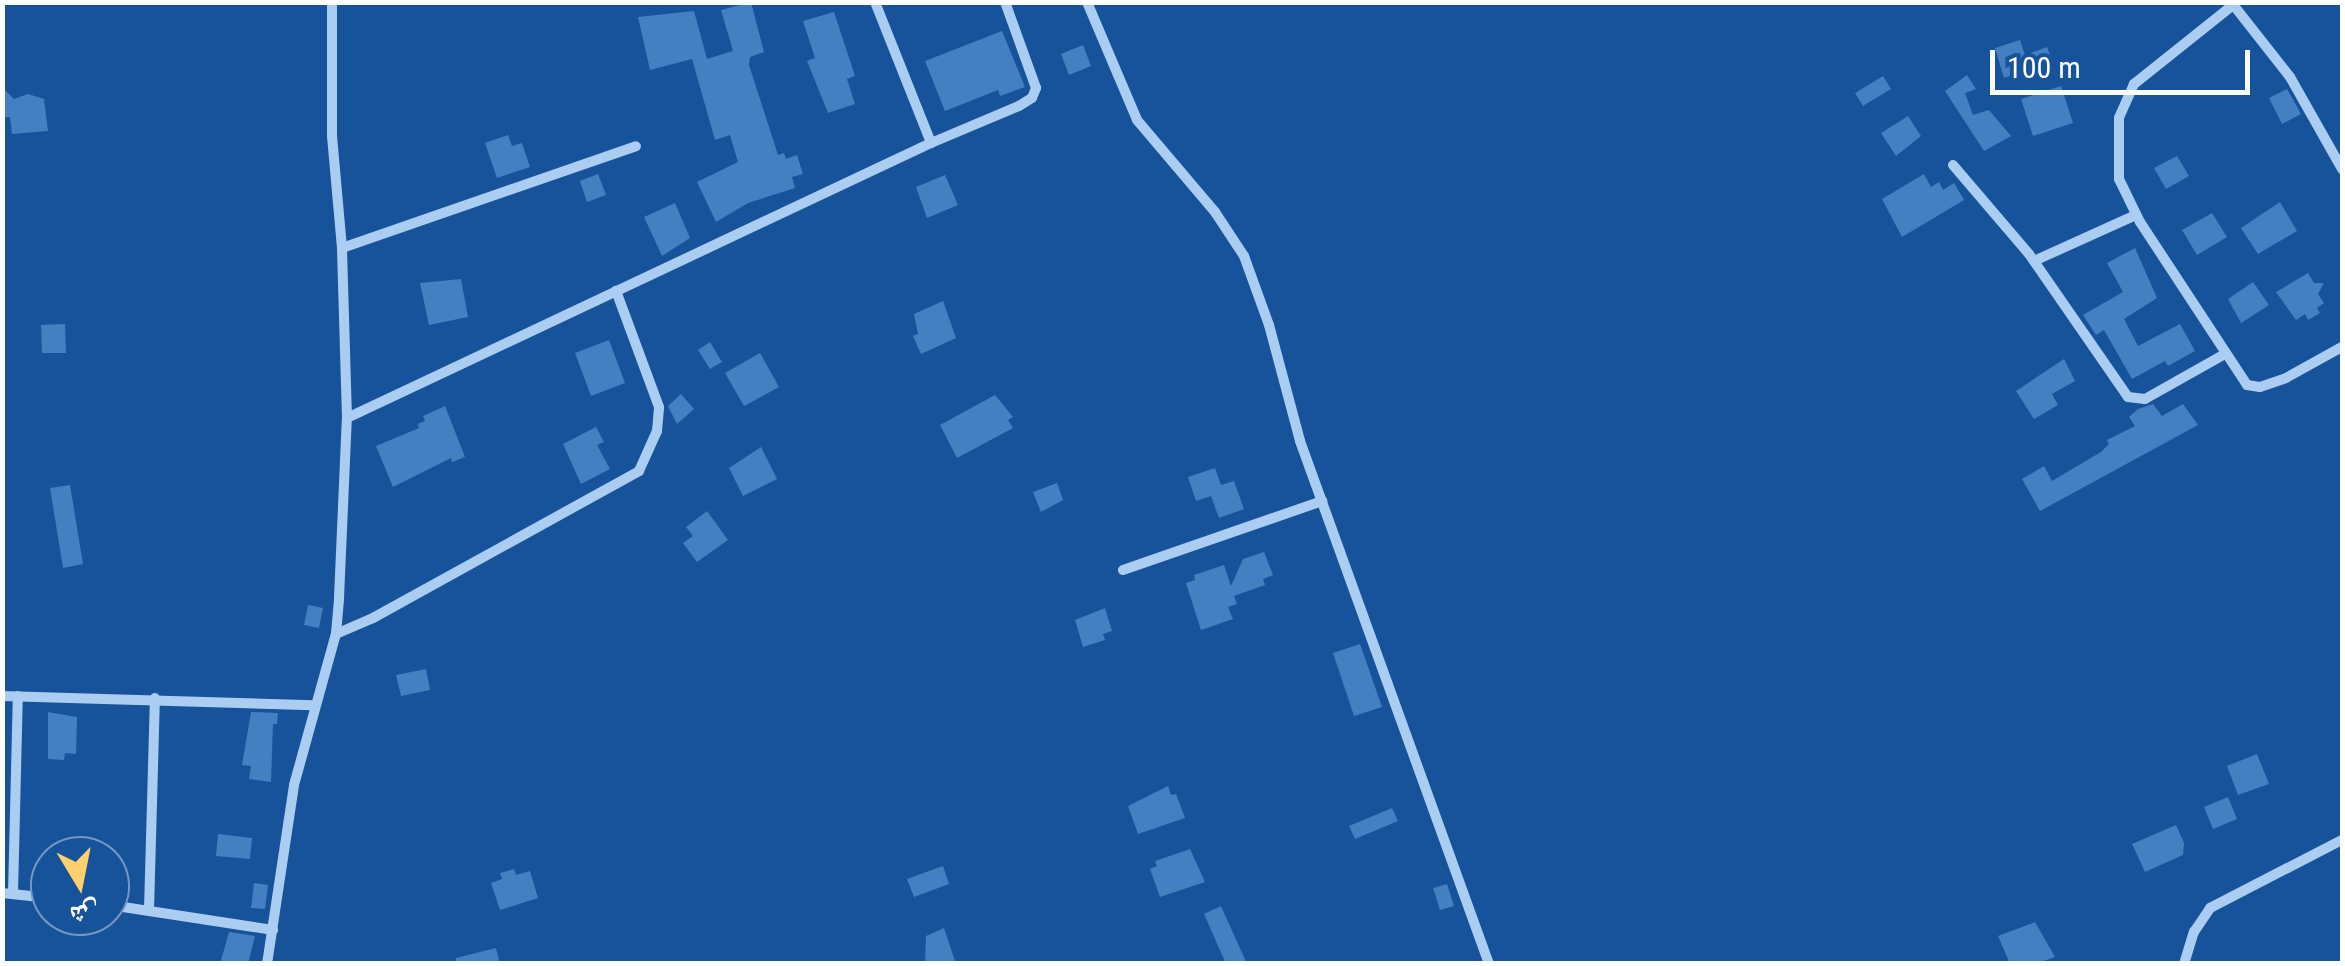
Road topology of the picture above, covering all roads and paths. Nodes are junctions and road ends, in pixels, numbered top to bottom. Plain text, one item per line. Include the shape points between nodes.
1 (332, 2) edge
2 (875, 2) edge
3 (1005, 2) edge
4 (1087, 2) edge
5 (2232, 4) edge
6 (931, 143) junction
7 (636, 146) dead end
8 (1953, 165) dead end
9 (2342, 169) edge
10 (2136, 216) junction
11 (342, 248) junction
12 (2034, 262) junction
13 (616, 291) junction
14 (2342, 346) edge
15 (2225, 354) junction
16 (347, 418) junction
17 (1322, 501) junction
18 (1123, 570) dead end
19 (336, 634) junction
20 (2, 696) edge
21 (18, 696) junction
22 (156, 698) junction
23 (313, 706) junction
24 (2341, 845) edge
25 (8, 894) edge
26 (130, 908) edge
27 (149, 910) junction
28 (273, 930) junction
29 (267, 964) edge
30 (1489, 964) edge
31 (2184, 964) edge

1 - 11 street via 332,136
2 - 6 street
3 - 6 street via 1034,78 1032,98
4 - 17 street via 1137,120 1244,256
5 - 9 street via 2290,77
5 - 10 street via 2134,84 2119,118 2118,150 2119,179
6 - 13 street
7 - 11 street
8 - 12 street
10 - 12 street
10 - 15 street
11 - 16 street
12 - 15 street via 2131,400
13 - 16 street
13 - 19 street via 659,406 639,471
14 - 15 street via 2260,387 2247,385
16 - 19 street
17 - 18 street
17 - 30 street
19 - 23 street
20 - 21 street
21 - 22 street
21 - 25 street
22 - 23 street
22 - 27 street
23 - 28 street
24 - 31 street via 2210,908
26 - 27 street
27 - 28 street
28 - 29 street

